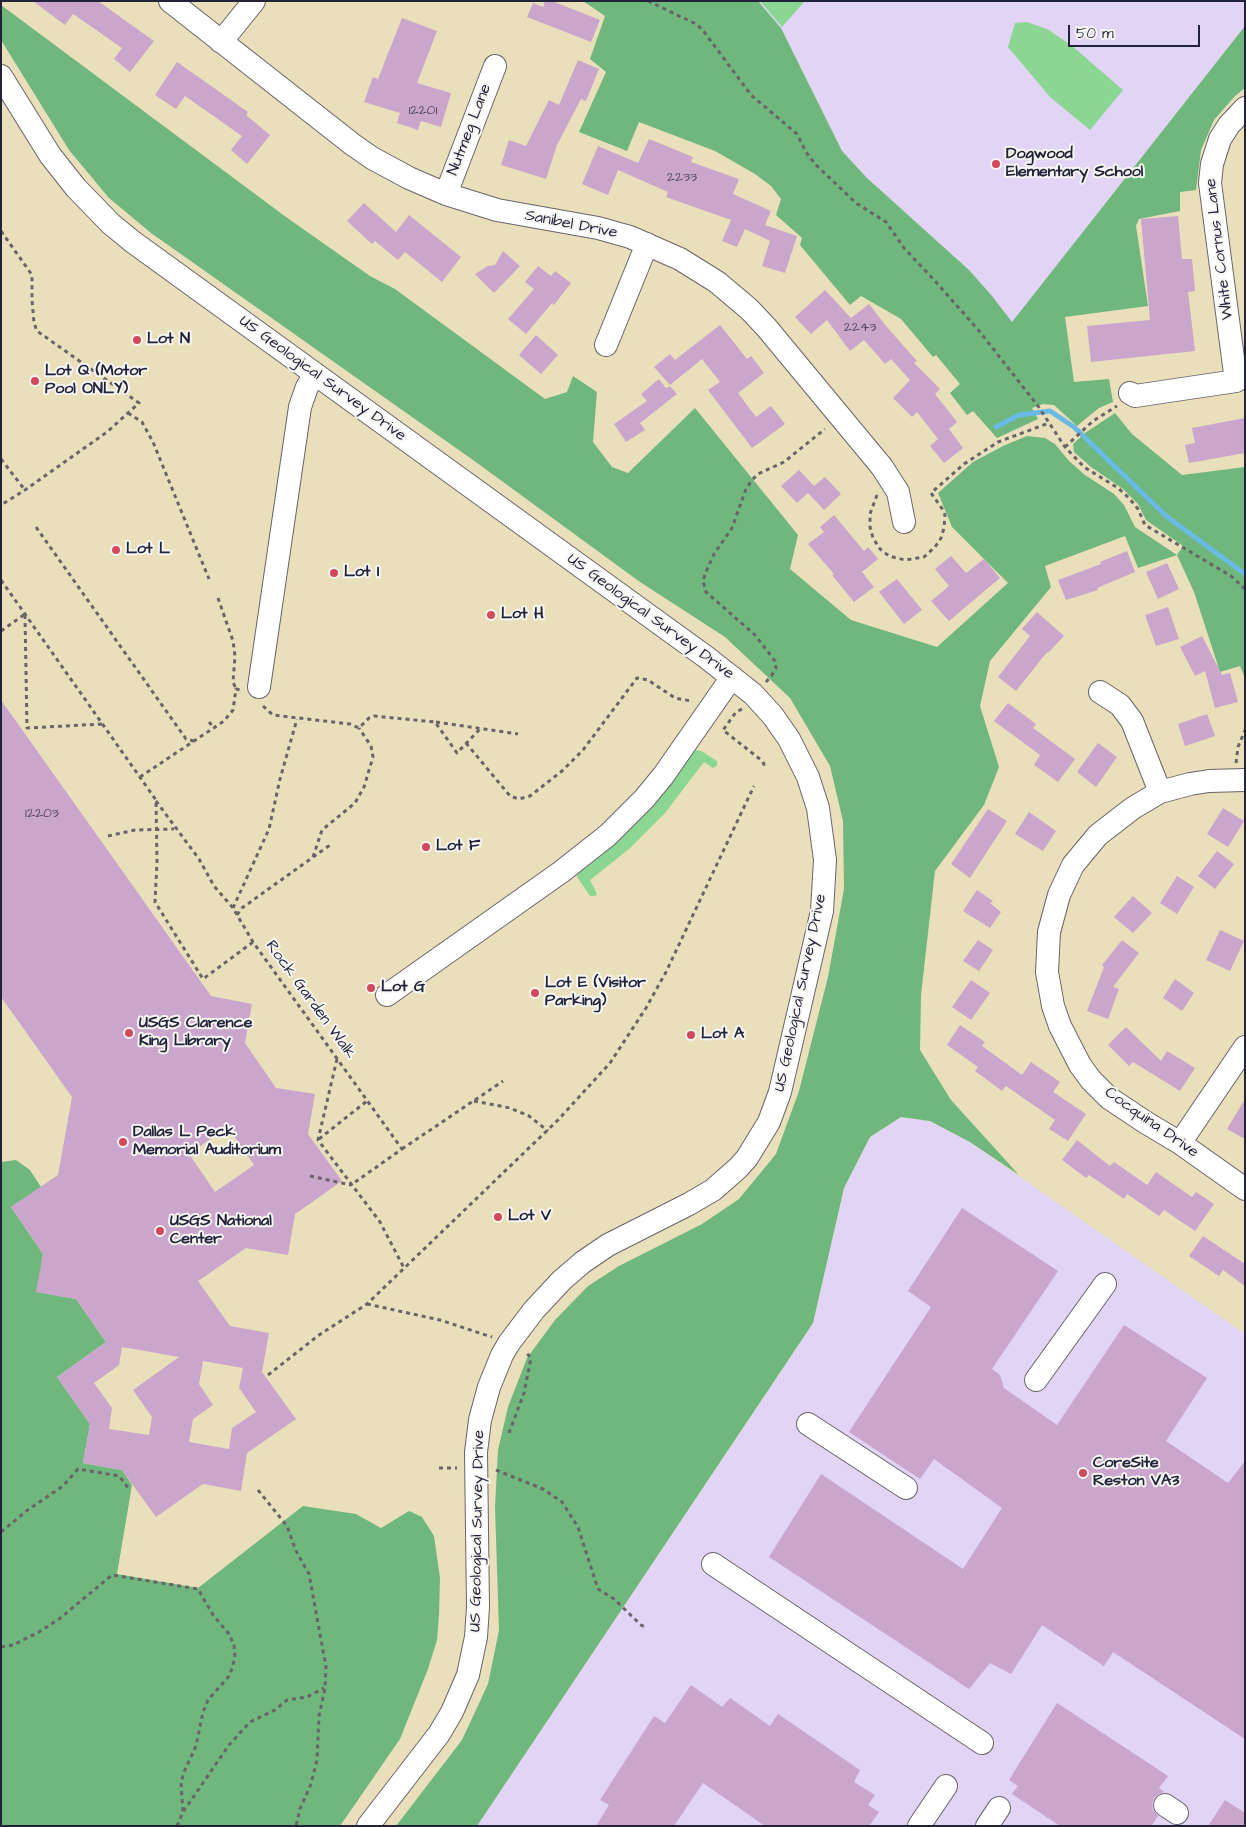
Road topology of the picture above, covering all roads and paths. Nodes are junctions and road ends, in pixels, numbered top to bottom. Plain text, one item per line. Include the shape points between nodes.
1 (170, 1) edge
2 (254, 1) edge
3 (648, 1) edge
4 (221, 42) junction
5 (495, 66) dead end
6 (1, 76) edge
7 (1245, 108) edge
8 (446, 194) junction
9 (1, 231) edge
10 (647, 244) junction
11 (606, 345) dead end
12 (315, 374) junction
13 (1130, 393) joint
14 (128, 413) junction
15 (841, 417) junction
16 (1049, 423) junction
17 (1065, 447) junction
18 (1, 459) edge
19 (25, 490) junction
20 (931, 493) dead end
21 (1, 505) edge
22 (904, 522) dead end
23 (36, 527) dead end
24 (1, 580) edge
25 (209, 580) dead end
26 (1245, 589) edge
27 (218, 598) dead end
28 (25, 614) junction
29 (1, 631) edge
30 (732, 677) junction
31 (236, 689) junction
32 (1100, 692) dead end
33 (255, 694) junction
34 (749, 701) junction
35 (696, 702) dead end
36 (298, 719) junction
37 (209, 722) dead end
38 (435, 722) junction
39 (102, 724) junction
40 (214, 728) junction
41 (359, 728) junction
42 (480, 729) junction
43 (1245, 730) edge
44 (518, 734) dead end
45 (194, 741) junction
46 (466, 743) junction
47 (763, 768) dead end
48 (140, 777) junction
49 (1241, 780) edge
50 (754, 786) dead end
51 (1160, 792) junction
52 (156, 800) junction
53 (158, 829) junction
54 (175, 829) junction
55 (108, 836) dead end
56 (330, 844) dead end
57 (313, 857) junction
58 (233, 908) junction
59 (237, 915) junction
60 (253, 942) junction
61 (387, 995) dead end
62 (1245, 1047) edge
63 (337, 1059) junction
64 (502, 1081) dead end
65 (367, 1101) junction
66 (474, 1101) junction
67 (548, 1131) junction
68 (318, 1140) junction
69 (1180, 1143) junction
70 (402, 1149) junction
71 (310, 1176) dead end
72 (351, 1185) junction
73 (1245, 1189) edge
74 (404, 1268) junction
75 (1105, 1284) dead end
76 (367, 1304) junction
77 (509, 1343) junction
78 (268, 1375) dead end
79 (1036, 1380) dead end
80 (808, 1424) dead end
81 (509, 1433) dead end
82 (439, 1468) dead end
83 (476, 1468) junction
84 (906, 1488) dead end
85 (129, 1489) dead end
86 (258, 1490) dead end
87 (1, 1532) edge
88 (713, 1564) dead end
89 (647, 1628) dead end
90 (1, 1647) edge
91 (325, 1688) junction
92 (982, 1743) dead end
93 (946, 1786) dead end
94 (183, 1812) junction
95 (177, 1826) edge
96 (296, 1826) edge
97 (368, 1826) edge
98 (919, 1826) edge

1 - 4 street, Sanibel Drive
2 - 4 street
3 - 16 path via 694,23 707,34 744,88 791,127 815,164 856,202 886,222 904,248 974,326
4 - 8 street, Sanibel Drive via 372,158
5 - 8 street, Nutmeg Lane
6 - 12 street, US Geological Survey Drive via 54,160 111,224
7 - 13 street, White Cornus Lane via 1220,140 1210,183 1236,381 1135,396
8 - 10 street, Sanibel Drive via 497,210 613,231
9 - 14 path via 32,274 37,332 139,403
10 - 11 street
10 - 15 street, Sanibel Drive via 700,270 738,299 766,327
12 - 30 street, US Geological Survey Drive
12 - 33 street via 300,407
13 - 17 path via 1130,402 1114,407 1084,428
14 - 19 path
14 - 25 path via 142,422 153,442
15 - 22 street, Sanibel Drive via 894,482
15 - 34 path via 784,462 752,480 732,528 705,574 706,592 755,635 775,661 772,675
16 - 17 path
16 - 20 path via 998,442 964,464
17 - 26 path via 1084,467 1129,498 1145,525 1231,576
18 - 19 path
19 - 21 path
23 - 45 path via 186,739
24 - 28 path
27 - 31 path via 233,641 233,682
28 - 29 path
28 - 39 path
28 - 39 path via 27,728
30 - 34 street, US Geological Survey Drive
30 - 61 street via 663,776 608,835 562,872
31 - 33 path
31 - 40 path via 234,710
32 - 51 street via 1120,704 1132,721
33 - 36 path via 273,715
34 - 47 path via 723,730 761,760
34 - 77 street, US Geological Survey Drive via 785,733 808,777 818,808 826,860 820,919 785,1074 773,1112 747,1158 725,1180 701,1198 621,1237 589,1257 549,1294
35 - 46 path via 675,698 648,680 637,678 583,750 530,796 519,799 510,796
36 - 41 path via 350,724
36 - 58 path via 269,829
37 - 40 path
38 - 41 path via 374,716
38 - 42 path
38 - 46 path via 456,753
39 - 48 path
40 - 45 path
41 - 57 path via 371,746 373,757 364,787 355,803 322,830
42 - 44 path
42 - 46 path
43 - 49 path via 1238,747
45 - 48 path
48 - 52 path
49 - 51 street, Cocquina Drive via 1190,784
50 - 67 path via 646,1008 610,1063
51 - 69 street, Cocquina Drive via 1098,835 1073,865 1059,895 1049,932 1047,972 1060,1026 1076,1059 1091,1080 1109,1098
52 - 53 path, Rock Garden Walk
52 - 54 path
53 - 54 path
53 - 55 path
53 - 60 path, Rock Garden Walk via 155,902 203,979
54 - 58 path
56 - 57 path
57 - 59 path via 242,908
58 - 59 path
59 - 60 path
60 - 63 path, Rock Garden Walk
62 - 69 street
63 - 65 path, Rock Garden Walk
63 - 68 path
64 - 66 path
65 - 68 path
65 - 70 path, Rock Garden Walk
66 - 67 path via 529,1116
66 - 70 path
67 - 74 path
68 - 72 path
69 - 73 street, Cocquina Drive
70 - 72 path
71 - 72 path
72 - 74 path via 380,1222
74 - 76 path
75 - 79 street
76 - 77 path via 440,1320
76 - 78 path
77 - 81 path via 524,1350 531,1358 524,1393
77 - 83 street, US Geological Survey Drive via 489,1387 480,1420
80 - 84 street
82 - 83 path
83 - 89 path via 496,1470 543,1489 562,1502 578,1527 598,1589
83 - 97 street, US Geological Survey Drive via 478,1607 468,1674 439,1734
85 - 87 path via 119,1476 78,1470
86 - 91 path via 287,1526 309,1574 326,1667
88 - 92 street
90 - 94 path via 13,1645 39,1632 112,1575 198,1589 229,1634 235,1657 230,1675 208,1700 203,1712 196,1746 181,1783
91 - 94 path via 287,1700 250,1722 229,1745
91 - 96 path via 319,1716 317,1760
93 - 98 street
94 - 95 path

